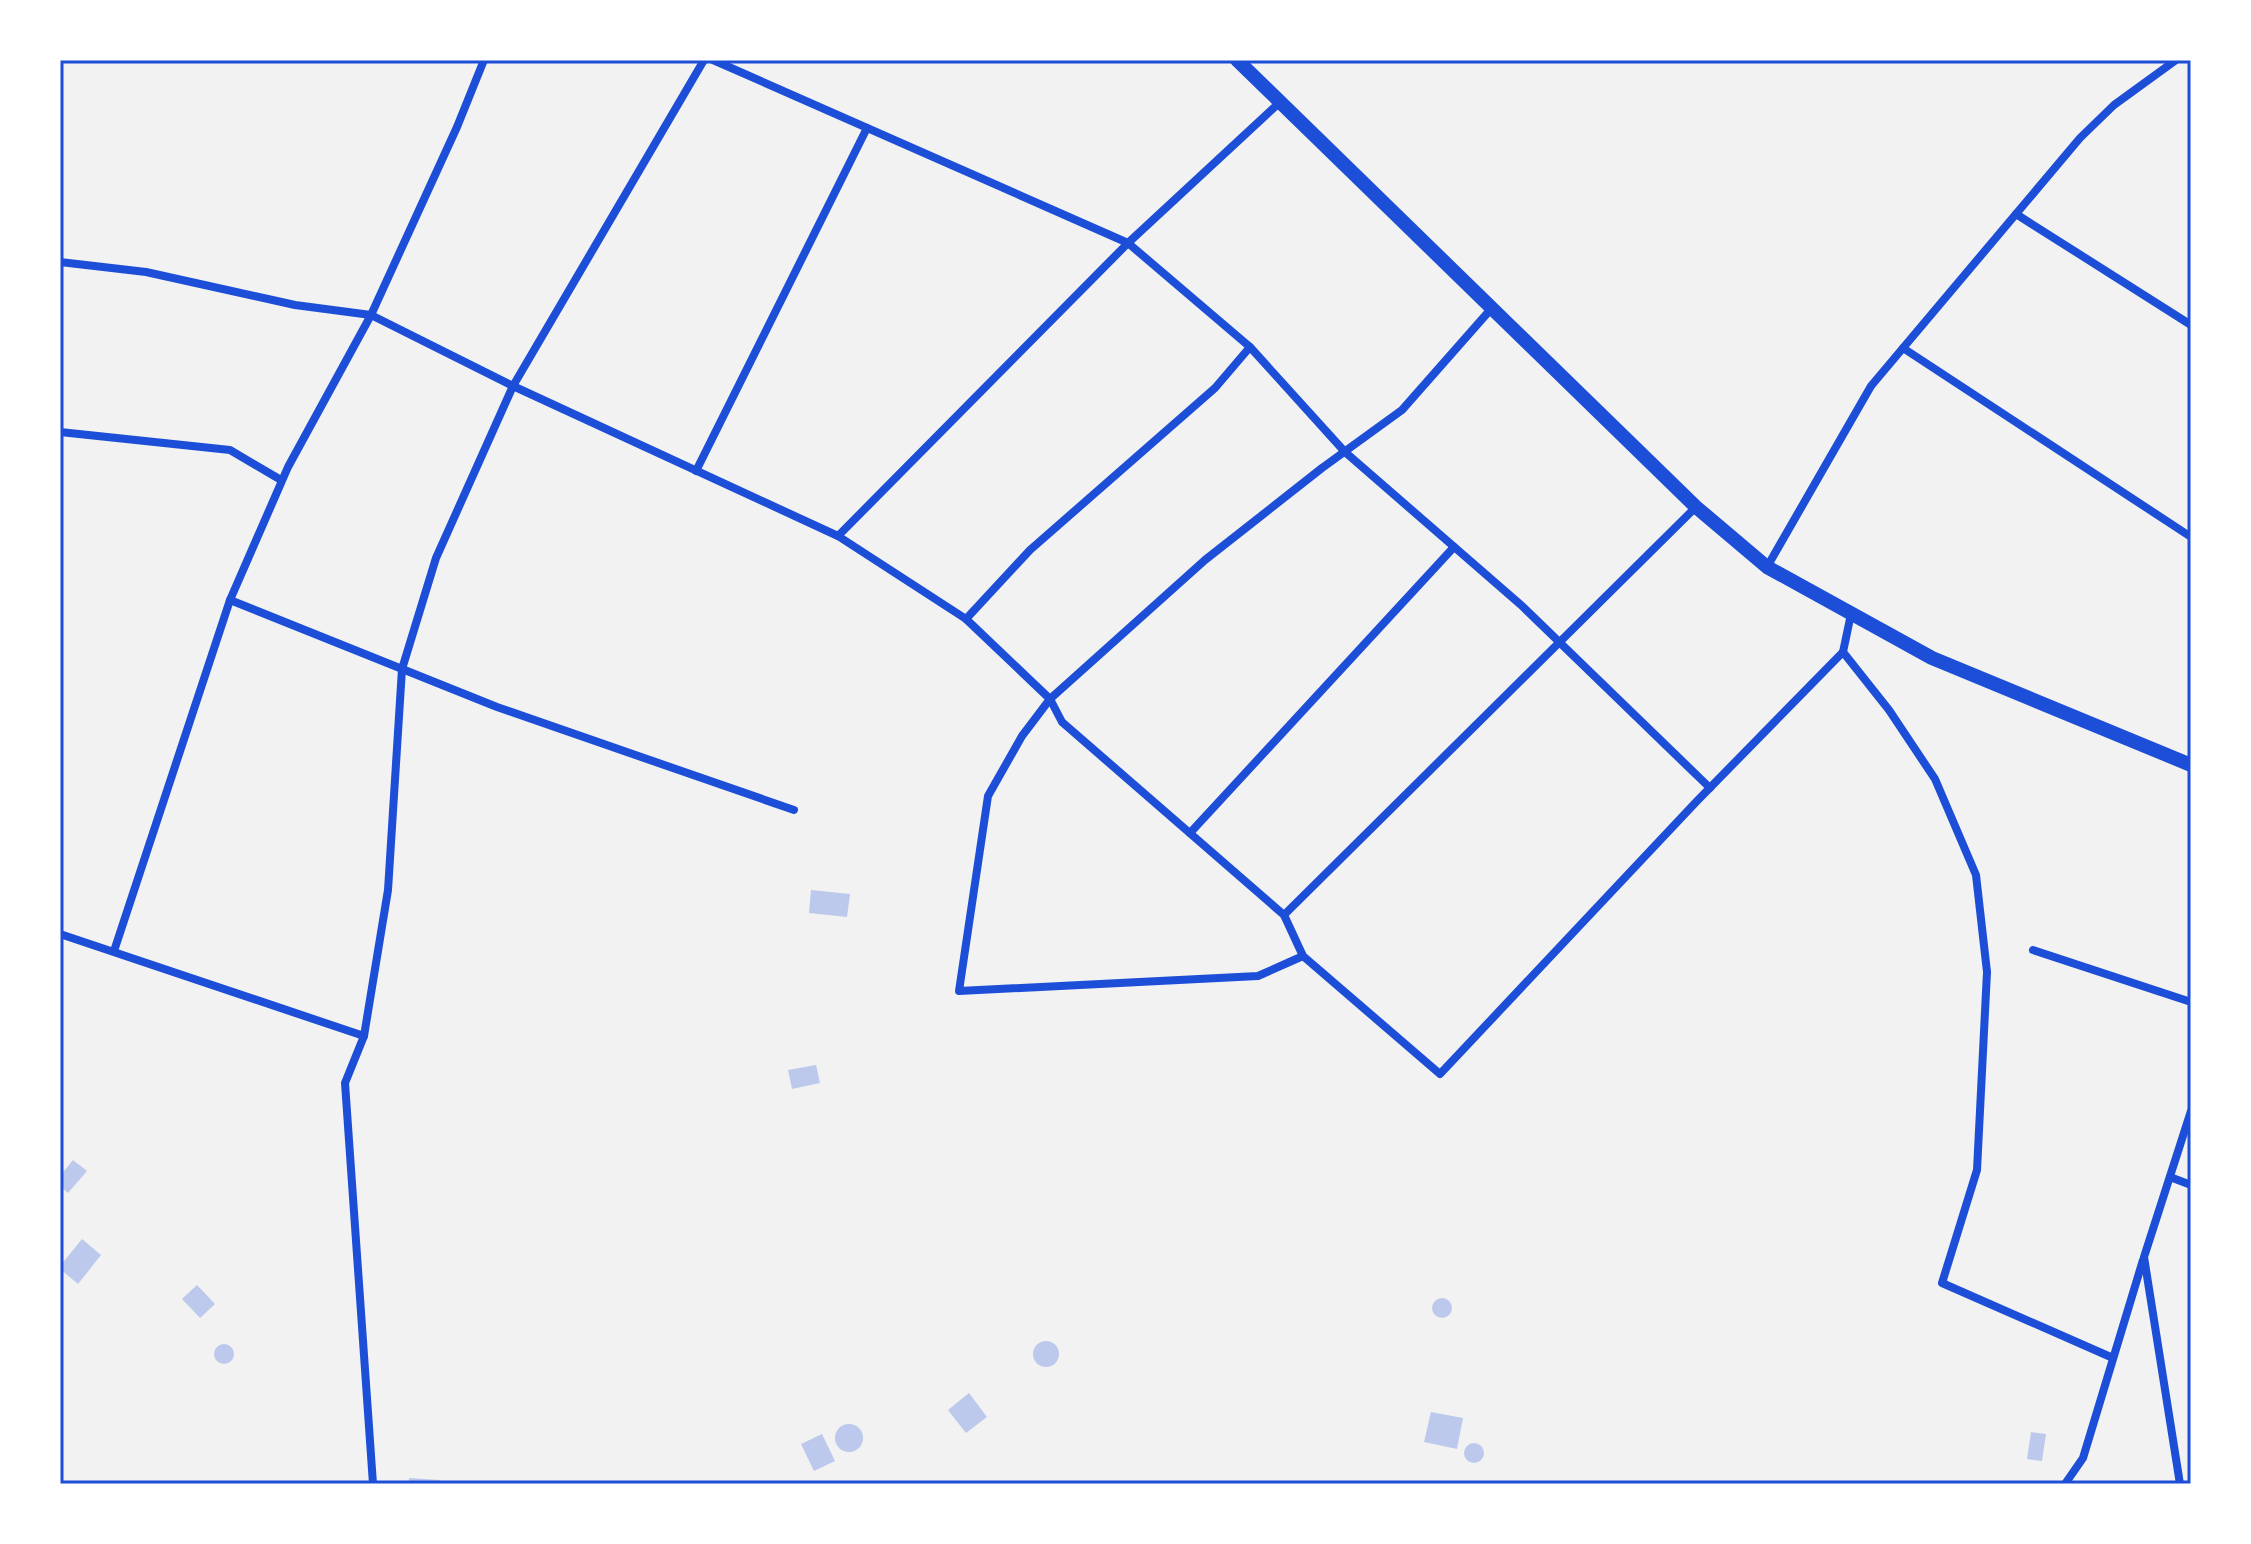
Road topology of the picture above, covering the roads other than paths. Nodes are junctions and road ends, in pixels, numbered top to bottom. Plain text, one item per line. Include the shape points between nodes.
1 (484, 60) edge
2 (704, 60) edge
3 (713, 60) edge
4 (1237, 60) edge
5 (2176, 60) edge
6 (1279, 103) junction
7 (867, 128) junction
8 (2016, 214) junction
9 (1128, 243) junction
10 (60, 262) edge
11 (1491, 309) junction
12 (371, 315) junction
13 (2191, 325) edge
14 (1250, 347) junction
15 (1903, 348) junction
16 (513, 386) junction
17 (60, 432) edge
18 (1345, 452) junction
19 (696, 471) junction
20 (281, 480) junction
21 (1696, 507) junction
22 (838, 536) junction
23 (2191, 537) edge
24 (1454, 547) junction
25 (1767, 567) junction
26 (230, 600) junction
27 (1851, 614) junction
28 (966, 619) junction
29 (1559, 641) junction
30 (1843, 652) junction
31 (402, 669) junction
32 (1050, 699) junction
33 (2191, 765) edge
34 (1710, 788) junction
35 (794, 810) dead end
36 (1190, 833) junction
37 (1284, 915) junction
38 (60, 934) edge
39 (2033, 950) dead end
40 (114, 951) junction
41 (1303, 956) junction
42 (2191, 1002) edge
43 (364, 1036) junction
44 (2191, 1111) edge
45 (2170, 1177) junction
46 (2191, 1185) edge
47 (2144, 1257) junction
48 (2113, 1358) junction
49 (373, 1484) edge
50 (2065, 1484) edge
51 (2180, 1484) edge

1 - 12 street
2 - 16 street
3 - 7 street
4 - 6 main road
5 - 8 street via 2114,105
6 - 9 street
6 - 11 main road
7 - 9 street
7 - 19 street
8 - 13 street
8 - 15 street
9 - 14 street
9 - 22 street
10 - 12 street via 146,272 295,305
11 - 18 street via 1402,410
11 - 21 main road
12 - 16 street
12 - 20 street
14 - 18 street
14 - 28 street via 1150,448 1030,550
15 - 23 street
15 - 25 street via 1871,386
16 - 19 street
16 - 31 street via 436,558
17 - 20 street via 230,450
18 - 24 street
18 - 32 street via 1205,560
19 - 22 street
20 - 26 street
21 - 25 main road
21 - 29 street
22 - 28 street
24 - 29 street
24 - 36 street
25 - 27 main road
26 - 31 street
26 - 40 street
27 - 30 street
27 - 33 main road via 1932,658
28 - 32 street
29 - 34 street
29 - 37 street
30 - 34 street
30 - 48 street via 1935,779 1976,875 1987,972 1977,1170 1942,1283
31 - 35 street
31 - 43 street via 388,890
32 - 36 street via 1062,722
32 - 41 street via 988,796 959,991 1258,976
34 - 41 street via 1440,1074
36 - 37 street
37 - 41 street
38 - 40 street
39 - 42 street
40 - 43 street
43 - 49 street via 345,1083
44 - 45 street
45 - 46 street
45 - 47 street
47 - 48 street
47 - 51 street
48 - 50 street via 2083,1458

